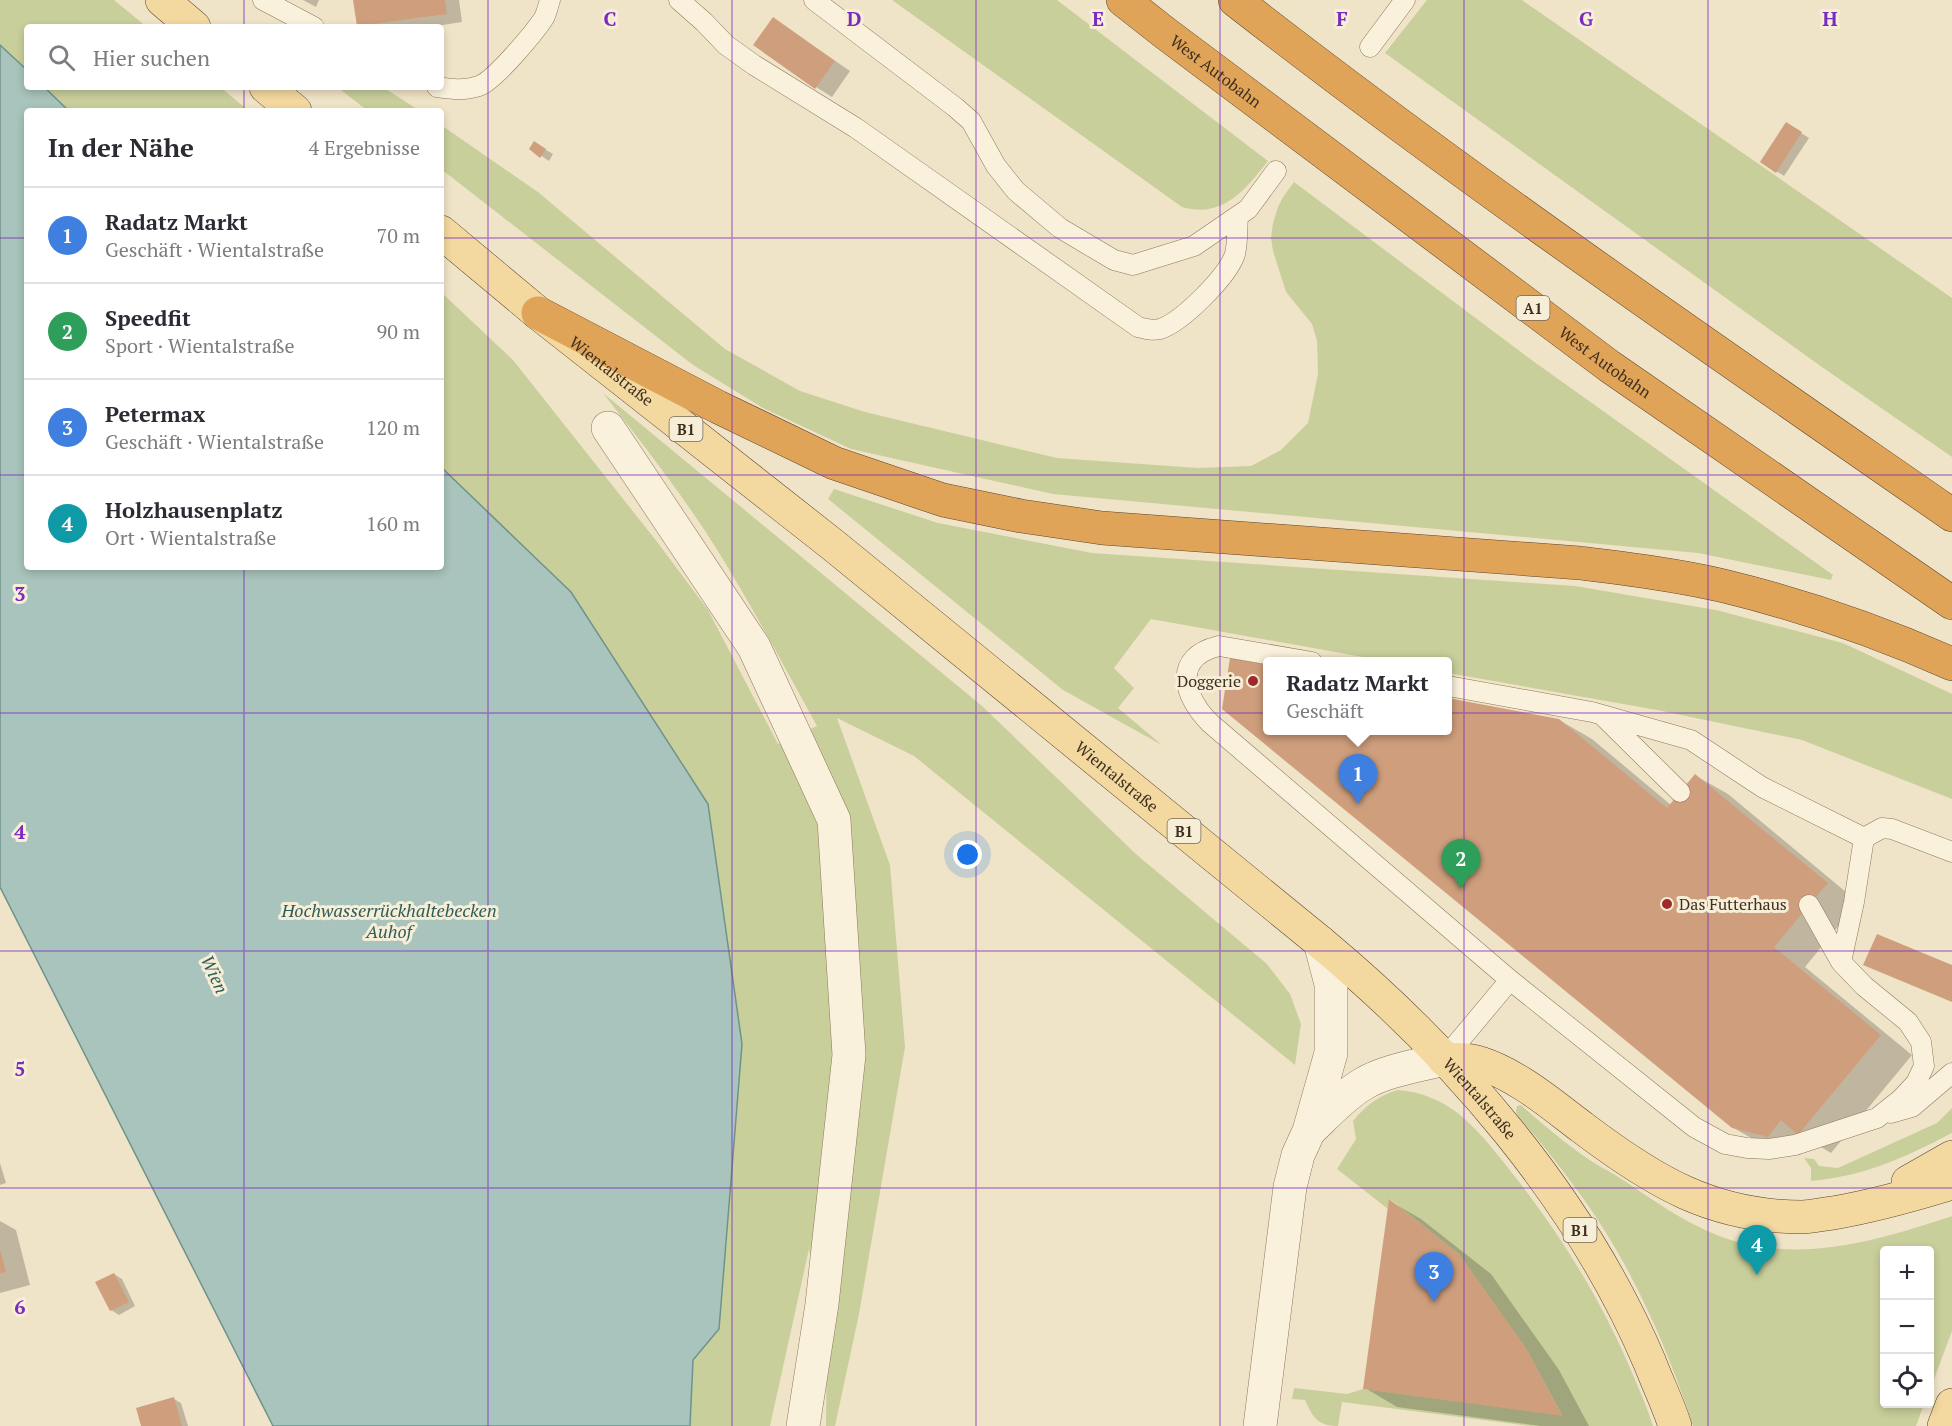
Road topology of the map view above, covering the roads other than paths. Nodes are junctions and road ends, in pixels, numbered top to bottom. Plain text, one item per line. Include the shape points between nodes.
1 (162, 0) edge
2 (262, 0) edge
3 (550, 0) edge
4 (679, 0) edge
5 (814, 0) edge
6 (1123, 0) edge
7 (1234, 0) edge
8 (1406, 0) edge
9 (190, 24) edge
10 (308, 24) edge
11 (1370, 47) dead end
12 (444, 88) edge
13 (270, 90) edge
14 (291, 108) edge
15 (1276, 171) dead end
16 (1238, 216) junction
17 (444, 235) edge
18 (538, 313) junction
19 (608, 428) dead end
20 (1952, 514) edge
21 (1952, 603) edge
22 (1283, 657) edge
23 (1952, 664) edge
24 (1452, 687) edge
25 (1602, 715) junction
26 (1680, 792) dead end
27 (1864, 838) junction
28 (1952, 852) edge
29 (1809, 905) dead end
30 (1320, 942) junction
31 (1841, 962) junction
32 (1510, 980) junction
33 (1444, 1059) junction
34 (1952, 1073) edge
35 (1877, 1118) junction
36 (1309, 1131) junction
37 (1952, 1157) edge
38 (1952, 1183) edge
39 (1853, 1210) junction
40 (1952, 1405) edge
41 (802, 1426) edge
42 (1260, 1426) edge
43 (1675, 1426) edge
44 (1944, 1426) edge

1 - 9 main road
2 - 10 lane
3 - 12 lane via 538,27 493,76 480,85 461,90
4 - 16 lane via 726,45 754,65 856,128 1138,327 1151,331 1176,322 1214,286 1235,254
5 - 16 lane via 970,121 1016,191 1060,228 1114,260 1133,265 1194,246
6 - 21 highway, West Autobahn / A1 via 1609,366
7 - 20 highway via 1346,86 1652,306
8 - 11 lane
13 - 14 main road
15 - 16 lane via 1248,209
17 - 18 main road, Wientalstraße / B1
18 - 23 highway via 834,463 943,500 1102,528 1580,563 1650,572 1787,603 1853,624
18 - 30 main road, Wientalstraße / B1 via 824,538
19 - 41 street via 754,647 834,820 849,1055 822,1304
22 - 32 lane via 1219,646 1206,649 1187,669 1186,682 1194,705 1210,723
24 - 25 lane
25 - 26 lane
25 - 27 lane via 1691,740 1762,787
27 - 28 lane via 1882,828 1892,829
27 - 31 lane
29 - 31 lane
30 - 33 main road, Wientalstraße / B1 via 1398,1011
30 - 36 street via 1331,984 1332,1053
31 - 35 lane via 1908,1022 1922,1042 1924,1066 1916,1083
32 - 33 lane
32 - 35 lane via 1694,1127 1725,1144 1769,1149 1795,1145
33 - 36 street via 1364,1084
33 - 39 main road via 1479,1062 1506,1074 1621,1156 1687,1194 1744,1212 1803,1217
33 - 43 main road, Wientalstraße / B1 via 1497,1119 1592,1247 1636,1330
34 - 35 lane via 1912,1107
36 - 42 street via 1290,1187
37 - 39 main road
38 - 39 main road
40 - 44 main road

